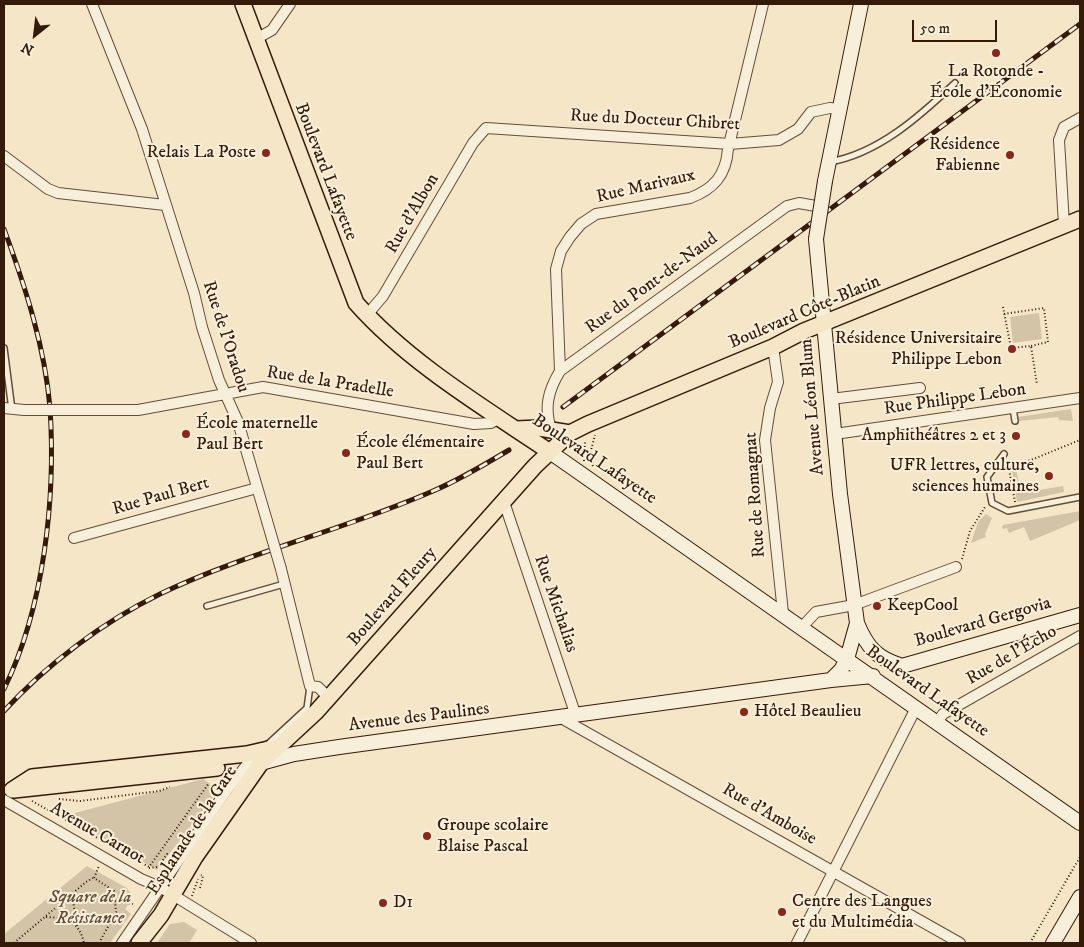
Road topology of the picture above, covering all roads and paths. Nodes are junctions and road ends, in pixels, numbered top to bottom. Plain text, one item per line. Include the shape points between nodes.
1 (92, 4) edge
2 (242, 4) edge
3 (290, 4) edge
4 (764, 4) edge
5 (861, 4) edge
6 (256, 39) junction
7 (955, 84) dead end
8 (840, 109) junction
9 (1080, 118) edge
10 (486, 128) joint
11 (730, 144) junction
12 (4, 156) edge
13 (829, 162) junction
14 (165, 205) junction
15 (820, 206) junction
16 (1080, 219) edge
17 (1064, 225) junction
18 (1002, 307) dead end
19 (1004, 314) junction
20 (367, 315) junction
21 (824, 323) junction
22 (773, 346) junction
23 (1031, 346) junction
24 (4, 348) edge
25 (560, 371) junction
26 (1037, 385) dead end
27 (920, 388) dead end
28 (226, 393) junction
29 (1080, 398) edge
30 (831, 399) junction
31 (1013, 408) junction
32 (8, 409) edge
33 (500, 418) junction
34 (1015, 421) dead end
35 (516, 430) junction
36 (552, 430) junction
37 (570, 433) junction
38 (834, 434) junction
39 (585, 439) dead end
40 (1080, 440) edge
41 (550, 452) junction
42 (1004, 454) dead end
43 (585, 475) junction
44 (257, 488) junction
45 (1080, 497) edge
46 (504, 502) junction
47 (992, 503) junction
48 (1016, 509) junction
49 (74, 538) dead end
50 (956, 567) joint
51 (284, 584) junction
52 (854, 604) junction
53 (207, 606) dead end
54 (783, 613) junction
55 (1080, 615) edge
56 (857, 623) junction
57 (802, 627) junction
58 (1080, 636) edge
59 (847, 659) junction
60 (873, 676) junction
61 (831, 680) junction
62 (310, 687) junction
63 (329, 698) junction
64 (916, 708) junction
65 (576, 716) junction
66 (561, 718) junction
67 (937, 722) junction
68 (255, 760) junction
69 (211, 779) dead end
70 (174, 785) dead end
71 (7, 793) edge
72 (33, 798) dead end
73 (53, 799) dead end
74 (37, 802) junction
75 (29, 814) junction
76 (1080, 823) edge
77 (1080, 857) edge
78 (103, 858) junction
79 (833, 870) junction
80 (94, 878) junction
81 (160, 887) junction
82 (200, 888) dead end
83 (72, 893) junction
84 (173, 895) junction
85 (1080, 896) edge
86 (115, 901) junction
87 (133, 904) dead end
88 (186, 904) junction
89 (45, 917) junction
90 (77, 926) junction
91 (14, 943) edge
92 (84, 943) edge
93 (99, 943) edge
94 (122, 943) edge
95 (139, 943) edge
96 (251, 943) edge
97 (797, 943) edge
98 (960, 943) edge
99 (1030, 943) edge
100 (1053, 943) edge

1 - 14 street, Rue de l'Oradou via 142,129
2 - 6 main road, Boulevard Lafayette
3 - 6 street via 272,30
4 - 11 street, Rue Marivaux
5 - 8 main road, Avenue Léon Blum
6 - 20 main road, Boulevard Lafayette via 350,290
7 - 13 lane via 900,130 848,159
8 - 11 street, Rue du Docteur Chibret via 811,112 798,129 779,140
8 - 13 main road, Avenue Léon Blum
9 - 17 street via 1068,123 1060,133
10 - 11 street, Rue du Docteur Chibret
10 - 20 street, Rue d'Albon via 383,296
11 - 25 street, Rue Marivaux via 721,177 702,194 596,214 570,237 560,251 556,269
12 - 14 street via 58,193
13 - 15 main road, Avenue Léon Blum, bridge
14 - 28 street, Rue de l'Oradou via 202,328
15 - 21 main road, Avenue Léon Blum, bridge via 816,239
15 - 25 street, Rue du Pont-de-Naud via 799,203 787,206
16 - 17 main road, Boulevard Côte-Blatin
17 - 21 main road, Boulevard Côte-Blatin
18 - 19 path
19 - 23 path via 1011,348
19 - 23 path via 1044,308 1048,342
20 - 33 main road, Boulevard Lafayette via 388,337
21 - 22 main road, Boulevard Côte-Blatin
21 - 30 main road, Avenue Léon Blum
22 - 37 main road, Boulevard Côte-Blatin
22 - 54 street, Rue de Romagnat via 778,382 765,440
23 - 26 path
24 - 32 lane
25 - 36 street, Rue du Pont-de-Naud via 547,397
27 - 30 street
28 - 32 street, Rue de la Pradelle, bridge via 138,410
28 - 33 street, Rue de la Pradelle via 263,387 474,424 491,423
28 - 44 street, Rue de l'Oradou
29 - 31 street, Rue Philippe Lebon
30 - 38 main road, Avenue Léon Blum
31 - 34 lane
31 - 38 street, Rue Philippe Lebon
33 - 35 main road, Boulevard Lafayette
35 - 36 main road
35 - 41 main road, Boulevard Lafayette
36 - 37 main road
37 - 41 main road, Boulevard Côte-Blatin
38 - 52 main road, Avenue Léon Blum
39 - 43 path
40 - 48 path via 1031,460 1008,464
41 - 43 main road, Boulevard Lafayette
41 - 46 main road, Boulevard Fleury
42 - 47 lane via 987,477
43 - 54 main road, Boulevard Lafayette
44 - 49 street, Rue Paul Bert
44 - 51 street, Rue de l'Oradou, bridge
45 - 48 lane
46 - 63 main road, Boulevard Fleury
46 - 65 street, Rue Michalias
47 - 48 lane via 1008,511
47 - 50 path via 977,518 964,546 961,566
50 - 52 street
51 - 53 lane
51 - 62 street, Rue de l'Oradou
52 - 56 main road, Avenue Léon Blum
52 - 57 street via 816,612
54 - 57 main road, Boulevard Lafayette
55 - 56 main road, Boulevard Gergovia via 902,666 878,655 868,646
56 - 59 main road, Avenue Léon Blum
57 - 59 main road, Boulevard Lafayette
58 - 67 street, Rue de l'Écho via 943,714
59 - 60 main road, Boulevard Lafayette
59 - 61 main road
60 - 61 main road, Avenue des Paulines
60 - 64 main road, Boulevard Lafayette
61 - 65 main road, Avenue des Paulines
62 - 63 street via 318,687
62 - 68 lane via 307,708
63 - 68 main road, Boulevard Fleury via 281,746
64 - 67 main road, Boulevard Lafayette
64 - 79 street
65 - 66 main road, Avenue des Paulines
66 - 68 main road, Avenue des Paulines
66 - 79 street, Rue d'Amboise
67 - 76 main road, Boulevard Lafayette
68 - 71 main road, Avenue des Paulines via 32,777
68 - 81 street, Esplanade de la Gare
68 - 84 main road, Esplanade de la Gare
69 - 74 path via 149,867
70 - 73 path via 159,791 80,802
71 - 75 street, Avenue Carnot
72 - 74 path via 28,799
74 - 75 path
75 - 78 street, Avenue Carnot
77 - 99 path
78 - 80 path
78 - 81 street, Avenue Carnot
79 - 97 street
79 - 98 street, Rue d'Amboise
80 - 83 path
80 - 86 path via 114,891
81 - 84 street, Avenue Carnot
81 - 94 street, Esplanade de la Gare
82 - 88 path via 203,876 199,874 197,888
83 - 89 path
83 - 90 path
84 - 88 street, Avenue Carnot
84 - 95 main road, Esplanade de la Gare
85 - 100 main road
86 - 87 path
86 - 93 path via 116,912
88 - 96 street, Avenue Carnot
89 - 90 path via 69,920
89 - 91 path
90 - 92 path

